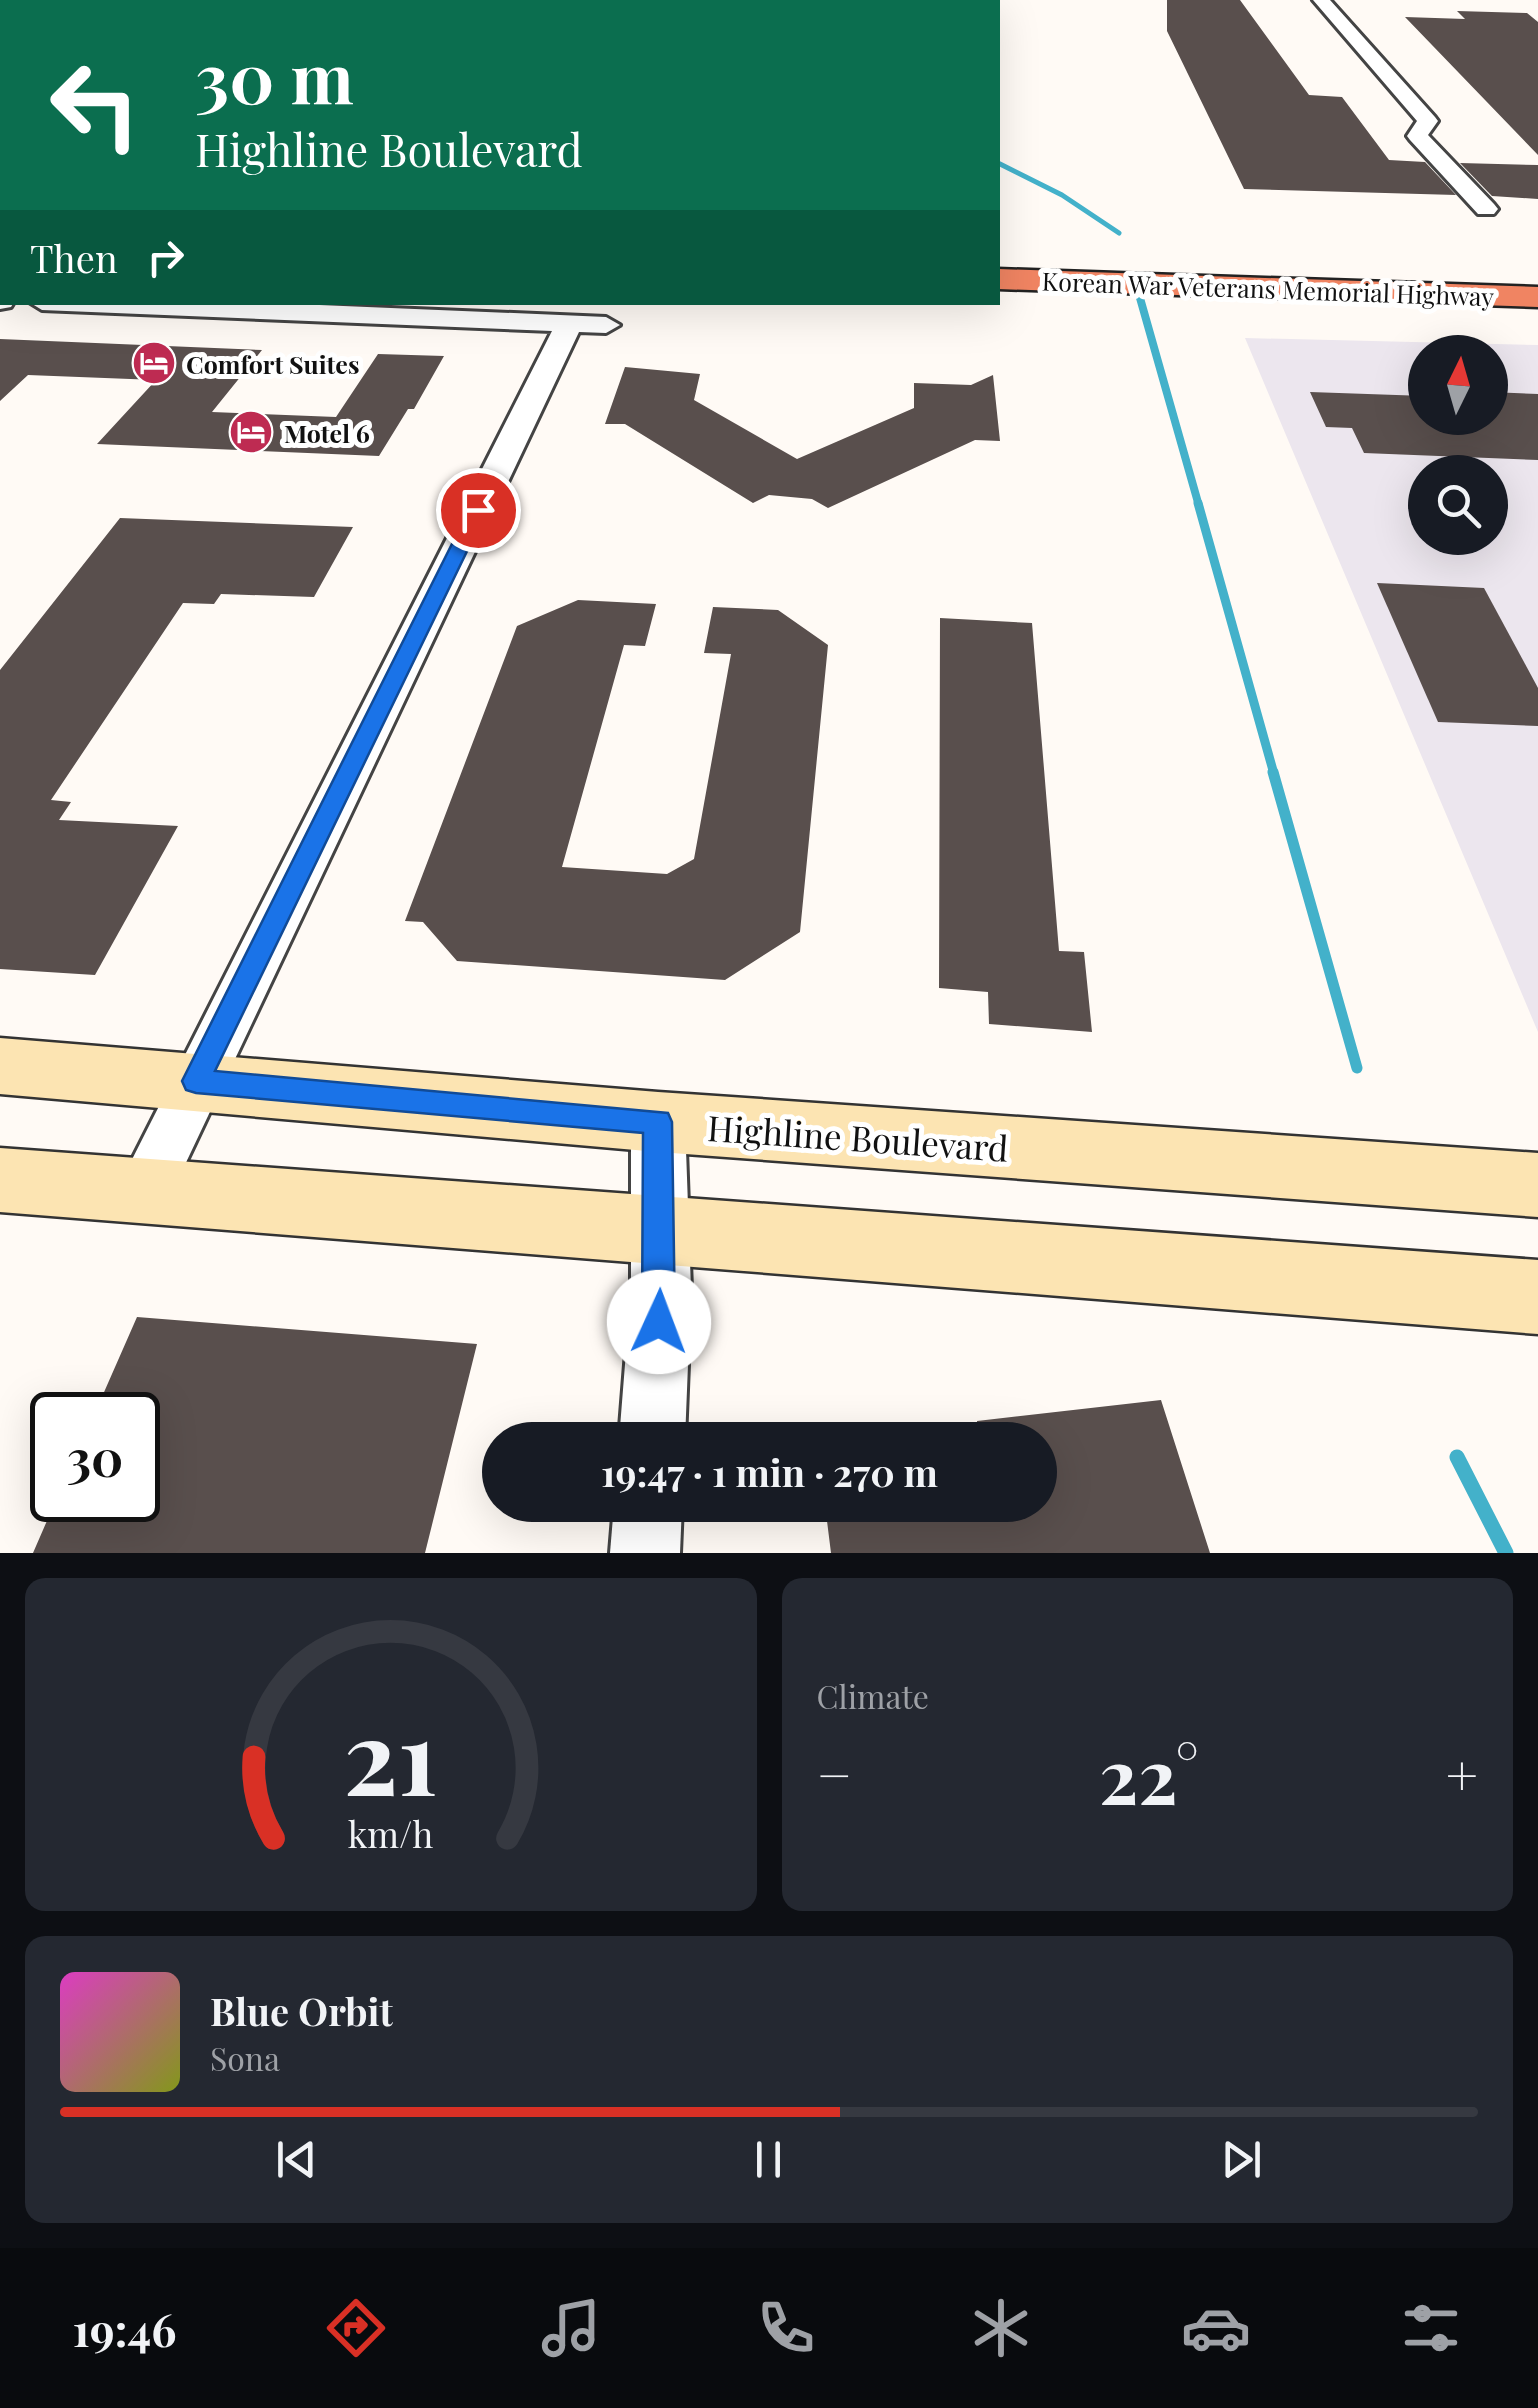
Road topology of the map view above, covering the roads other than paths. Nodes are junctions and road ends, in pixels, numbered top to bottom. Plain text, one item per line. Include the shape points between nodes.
1 (1320, 0) edge
2 (1486, 209) dead end
3 (1000, 279) edge
4 (1538, 298) edge
5 (116, 305) edge
6 (0, 1066) edge
7 (196, 1081) junction
8 (658, 1122) junction
9 (0, 1180) edge
10 (1538, 1185) edge
11 (144, 1191) junction
12 (658, 1232) junction
13 (1538, 1298) edge
14 (653, 1422) edge
15 (647, 1522) edge
16 (645, 1553) edge

1 - 2 street via 1428,121 1417,136
3 - 4 highway, Korean War Veterans Memorial Highway
5 - 7 street via 588,324
6 - 7 street, Highline Boulevard
7 - 8 street, Highline Boulevard
7 - 11 street
8 - 10 street, Highline Boulevard
8 - 12 street
9 - 11 street
11 - 12 street
12 - 13 street
12 - 14 street
15 - 16 street

